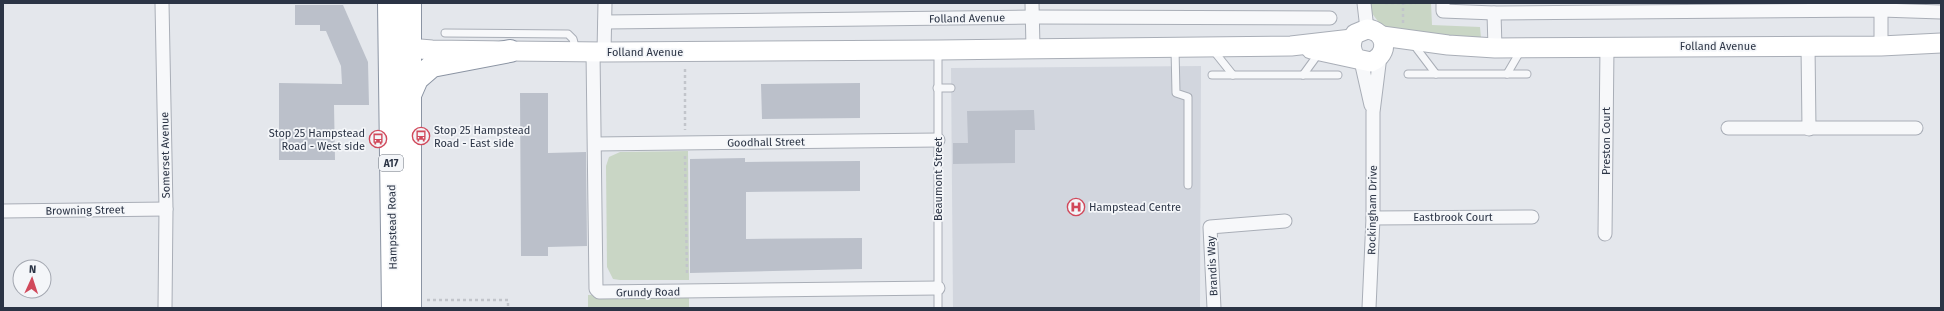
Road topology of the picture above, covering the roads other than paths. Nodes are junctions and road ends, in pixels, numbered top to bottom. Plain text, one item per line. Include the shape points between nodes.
1 (162, 3) edge
2 (389, 3) edge
3 (410, 3) edge
4 (605, 3) edge
5 (1032, 3) edge
6 (1364, 3) edge
7 (1443, 7) edge
8 (1881, 7) edge
9 (1941, 12) edge
10 (1494, 13) junction
11 (1033, 17) junction
12 (1330, 18) dead end
13 (605, 22) junction
14 (445, 33) dead end
15 (1373, 43) junction
16 (1941, 43) edge
17 (501, 45) junction
18 (1448, 45) junction
19 (1210, 46) junction
20 (1291, 46) junction
21 (1523, 46) junction
22 (1808, 46) junction
23 (1881, 46) junction
24 (400, 47) junction
25 (1175, 47) junction
26 (1607, 47) junction
27 (1033, 48) junction
28 (1495, 48) junction
29 (1417, 49) junction
30 (938, 50) junction
31 (1320, 51) junction
32 (591, 52) junction
33 (1359, 59) junction
34 (1408, 74) dead end
35 (1436, 74) junction
36 (1507, 74) junction
37 (1527, 74) dead end
38 (1212, 75) dead end
39 (1233, 75) junction
40 (1303, 75) junction
41 (1338, 75) dead end
42 (937, 88) junction
43 (951, 88) dead end
44 (410, 96) junction
45 (1373, 112) junction
46 (1728, 128) dead end
47 (1916, 128) dead end
48 (1809, 129) junction
49 (938, 140) junction
50 (595, 144) junction
51 (1188, 185) dead end
52 (166, 209) junction
53 (3, 211) edge
54 (1532, 217) dead end
55 (1373, 218) junction
56 (1285, 221) dead end
57 (1605, 234) dead end
58 (938, 288) junction
59 (404, 305) edge
60 (165, 308) edge
61 (938, 308) edge
62 (1214, 308) edge
63 (1369, 308) edge

1 - 52 street, Somerset Avenue
2 - 24 highway, Hampstead Road / A17
3 - 24 highway, Hampstead Road / A17
4 - 13 street, Grundy Road
5 - 11 street
6 - 15 street, Rockingham Drive
7 - 10 street
8 - 9 street
8 - 10 street
8 - 23 street
10 - 28 street
11 - 12 street, Folland Avenue
11 - 13 street, Folland Avenue
11 - 27 street
13 - 32 street, Grundy Road
14 - 17 lane, Folland Avenue
15 - 18 street, Folland Avenue
15 - 20 street, Folland Avenue
15 - 29 street, Folland Avenue
15 - 33 street via 1351,49
15 - 45 street, Rockingham Drive
16 - 23 street, Folland Avenue
17 - 24 street, Folland Avenue
17 - 32 street, Folland Avenue
17 - 44 highway via 432,66 417,79
18 - 28 street, Folland Avenue
18 - 29 street, Folland Avenue
19 - 20 street, Folland Avenue
19 - 25 street, Folland Avenue
19 - 39 lane
20 - 31 street, Folland Avenue
21 - 26 street, Folland Avenue
21 - 28 street, Folland Avenue
21 - 36 lane
22 - 23 street, Folland Avenue
22 - 26 street, Folland Avenue
22 - 48 street
24 - 44 highway, Hampstead Road / A17
24 - 59 highway, Hampstead Road / A17
25 - 27 street, Folland Avenue
25 - 51 lane via 1176,93 1188,97
26 - 57 street, Preston Court
27 - 30 street, Folland Avenue
29 - 35 lane
30 - 32 street, Folland Avenue
30 - 42 lane, Beaumont Street
31 - 33 street, Folland Avenue
31 - 40 lane
32 - 50 street, Grundy Road
33 - 45 street, Rockingham Drive
34 - 35 lane
35 - 36 lane
36 - 37 lane
38 - 39 lane
39 - 40 lane
40 - 41 lane
42 - 43 lane
42 - 49 lane, Beaumont Street
44 - 59 highway, Hampstead Road / A17
45 - 55 street, Rockingham Drive
46 - 48 street
47 - 48 street
49 - 50 street, Goodhall Street
49 - 58 lane, Beaumont Street
50 - 58 street, Grundy Road via 596,289 600,292
52 - 53 street, Browning Street
52 - 60 street, Somerset Avenue
54 - 55 street, Eastbrook Court
55 - 63 street, Rockingham Drive
56 - 62 street, Brandis Way via 1210,227
58 - 61 lane, Beaumont Street

